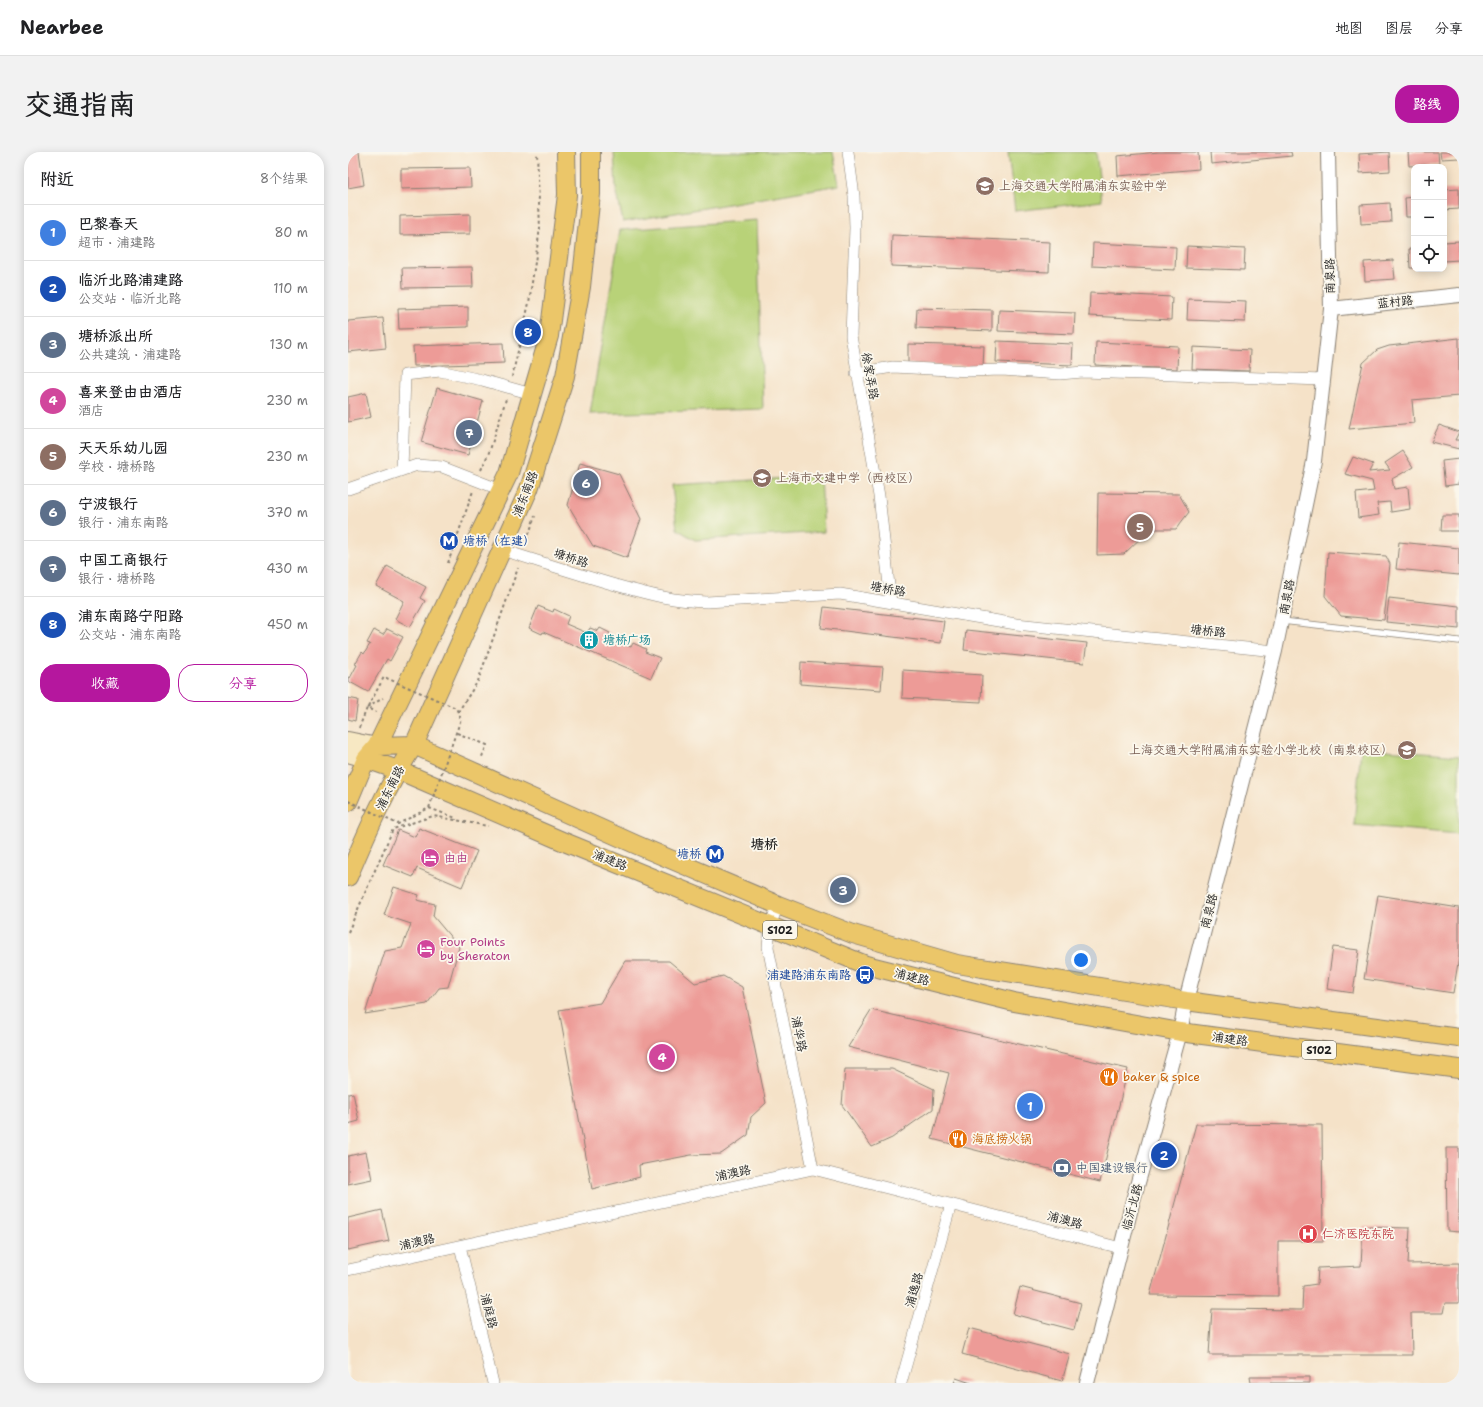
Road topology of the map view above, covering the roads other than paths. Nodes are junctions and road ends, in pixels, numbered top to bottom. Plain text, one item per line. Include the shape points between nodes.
1 (566, 152) edge
2 (591, 152) edge
3 (848, 152) edge
4 (1328, 152) edge
5 (1459, 296) edge
6 (1331, 309) junction
7 (856, 373) junction
8 (1323, 380) junction
9 (532, 394) junction
10 (402, 470) junction
11 (348, 489) edge
12 (501, 490) junction
13 (502, 550) junction
14 (891, 603) junction
15 (1282, 621) junction
16 (1459, 641) edge
17 (1275, 651) junction
18 (350, 745) edge
19 (414, 745) junction
20 (371, 752) junction
21 (398, 770) junction
22 (348, 801) edge
23 (348, 877) edge
24 (778, 905) junction
25 (770, 926) junction
26 (1186, 1001) junction
27 (1180, 1032) junction
28 (1459, 1038) edge
29 (1459, 1069) edge
30 (813, 1169) junction
31 (951, 1204) junction
32 (460, 1246) junction
33 (1121, 1248) junction
34 (348, 1270) edge
35 (493, 1383) edge
36 (901, 1383) edge
37 (1087, 1383) edge

1 - 9 main road, 浦东南路 via 567,195 549,336
2 - 13 main road, 浦东南路 via 592,194 581,287 565,376 529,489
3 - 7 street, 徐家弄路 via 855,212 855,265 850,332
4 - 6 street, 南泉路
5 - 6 street, 蓝村路
6 - 8 street, 南泉路
7 - 8 street via 893,367
7 - 14 street, 徐家弄路 via 879,496
8 - 15 street, 南泉路 via 1314,461
9 - 10 street via 440,371 404,375
9 - 12 main road, 浦东南路 via 509,473
10 - 11 street
10 - 12 street via 417,465 442,467
12 - 20 main road, 浦东南路
13 - 14 street, 塘桥路 via 594,579 664,598 685,601 707,602 830,594
13 - 19 main road, 浦东南路
14 - 17 street, 塘桥路 via 1016,624
15 - 16 lane
15 - 17 street, 南泉路
17 - 26 street, 南泉路
18 - 20 main road
19 - 20 main road
19 - 21 main road, 浦东南路
19 - 24 main road, 浦建路 / S102
20 - 21 main road, 浦建路
20 - 22 main road, 浦东南路
21 - 23 main road, 浦东南路
21 - 25 main road, 浦建路 / S102 via 562,841
24 - 25 street, 浦华路
24 - 26 main road, 浦建路 / S102 via 853,934 957,964
25 - 27 main road, 浦建路 / S102 via 866,965 1014,1002
25 - 30 street, 浦华路 via 768,947
26 - 27 street, 南泉路
26 - 28 main road, 浦建路 / S102
27 - 29 main road, 浦建路 / S102
27 - 33 street, 临沂北路
30 - 31 street, 浦澳路
30 - 32 street, 浦澳路
31 - 33 street, 浦澳路
31 - 36 street, 浦逸路
32 - 34 street, 浦澳路
32 - 35 street, 浦庭路
33 - 37 street, 临沂北路

